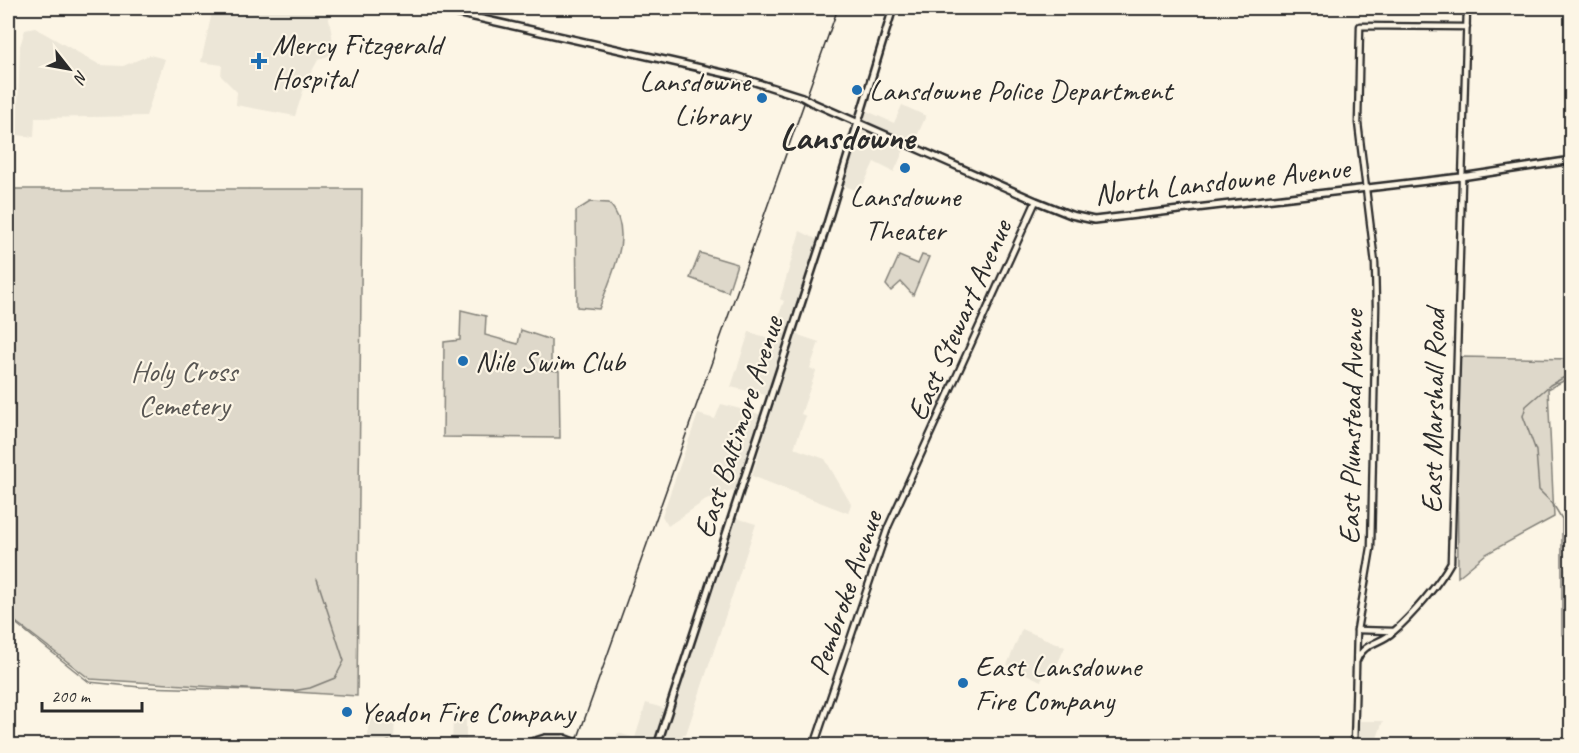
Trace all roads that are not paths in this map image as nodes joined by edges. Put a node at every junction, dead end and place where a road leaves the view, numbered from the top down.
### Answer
1 (434, 8) edge
2 (893, 8) edge
3 (1467, 8) edge
4 (1467, 27) junction
5 (860, 123) junction
6 (1572, 160) edge
7 (1461, 177) junction
8 (1365, 188) junction
9 (1036, 201) junction
10 (920, 456) joint
11 (1398, 628) junction
12 (1356, 630) junction
13 (1356, 666) junction
14 (389, 746) edge
15 (585, 746) edge
16 (657, 746) edge
17 (814, 746) edge
18 (1354, 746) edge

1 - 5 main road, North Lansdowne Avenue, bridge
2 - 5 main road, East Baltimore Avenue
3 - 4 main road, East Marshall Road
4 - 7 main road, East Marshall Road
4 - 8 main road, East Plumstead Avenue
5 - 9 main road, North Lansdowne Avenue
5 - 16 main road, East Baltimore Avenue
6 - 7 main road, North Lansdowne Avenue
7 - 8 main road, North Lansdowne Avenue
7 - 11 main road, East Marshall Road
8 - 9 main road, North Lansdowne Avenue
8 - 12 main road, East Plumstead Avenue
9 - 10 main road, East Stewart Avenue
10 - 17 main road, Pembroke Avenue
11 - 12 main road
11 - 13 main road, East Marshall Road
12 - 13 main road, East Plumstead Avenue
13 - 18 main road, East Plumstead Avenue
14 - 15 main road, bridge

